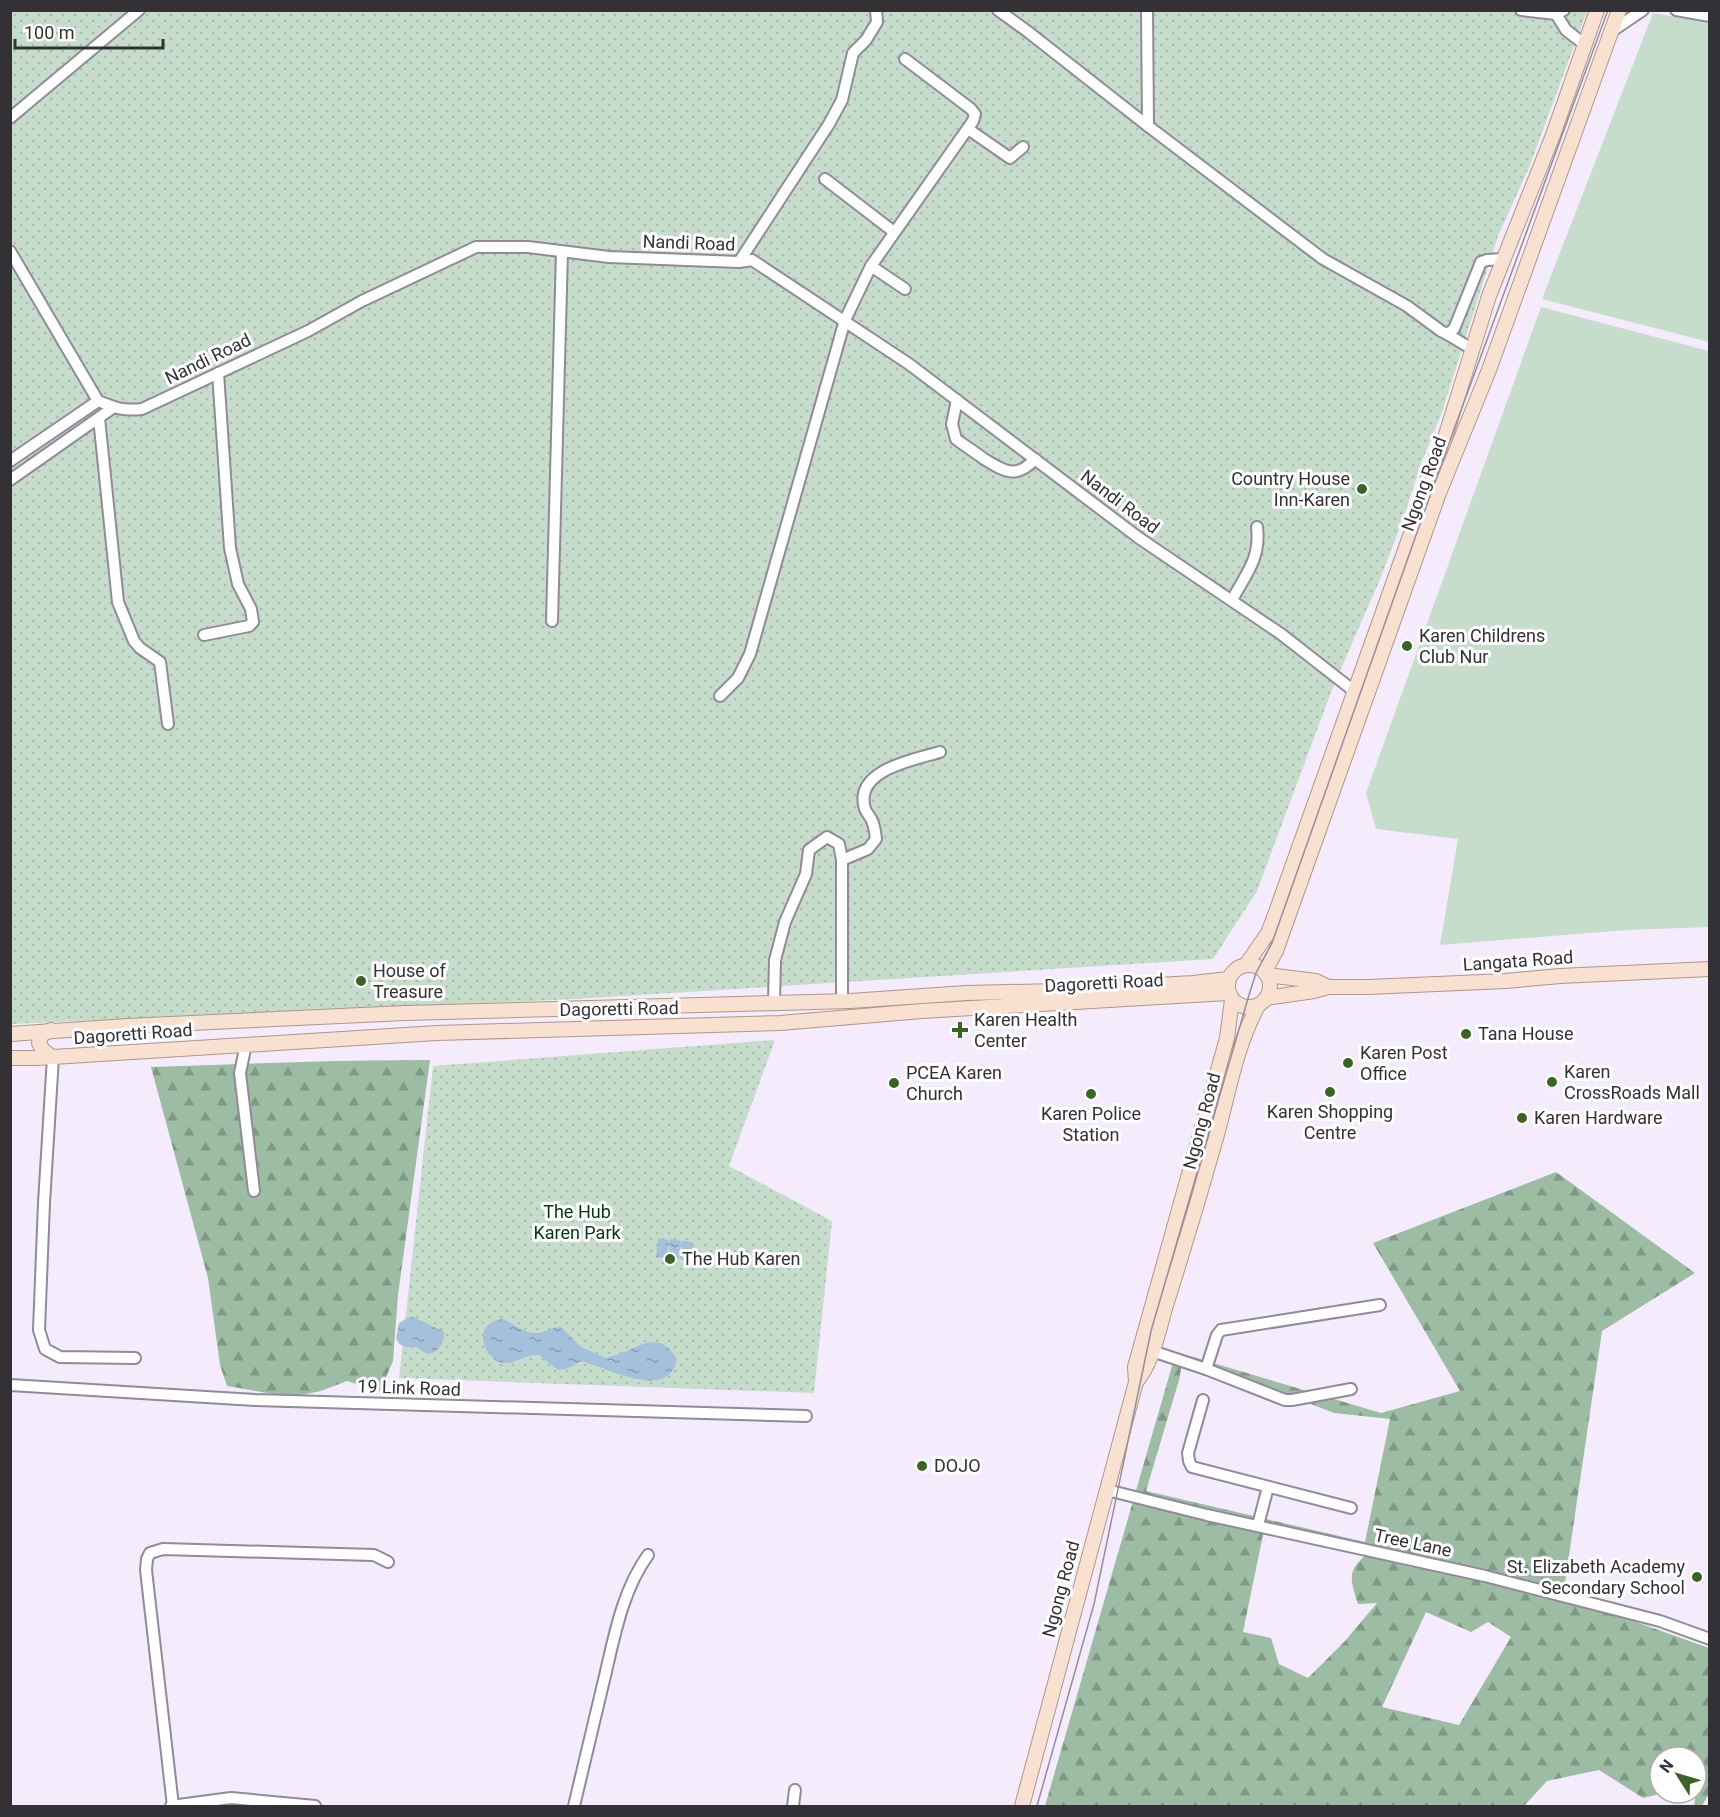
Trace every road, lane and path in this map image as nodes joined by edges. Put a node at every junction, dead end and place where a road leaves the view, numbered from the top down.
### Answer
1 (138, 10) edge
2 (876, 10) edge
3 (998, 10) edge
4 (1147, 10) edge
5 (1521, 10) edge
6 (1597, 10) edge
7 (1619, 10) edge
8 (1643, 10) edge
9 (1676, 10) edge
10 (1560, 12) edge
11 (1710, 16) edge
12 (1612, 31) junction
13 (1584, 44) junction
14 (906, 59) dead end
15 (10, 118) edge
16 (1148, 126) junction
17 (968, 129) junction
18 (1023, 147) dead end
19 (825, 179) dead end
20 (894, 232) junction
21 (10, 251) edge
22 (562, 252) junction
23 (1503, 259) junction
24 (739, 262) junction
25 (871, 266) junction
26 (905, 289) dead end
27 (845, 320) junction
28 (1447, 334) junction
29 (1472, 349) junction
30 (218, 373) junction
31 (957, 400) junction
32 (98, 401) junction
33 (114, 407) junction
34 (99, 418) junction
35 (1035, 459) junction
36 (10, 461) edge
37 (10, 480) edge
38 (1257, 527) dead end
39 (1232, 600) junction
40 (552, 621) dead end
41 (204, 635) dead end
42 (1354, 691) junction
43 (720, 696) dead end
44 (168, 724) dead end
45 (940, 752) dead end
46 (842, 860) junction
47 (1246, 965) junction
48 (1710, 969) edge
49 (1266, 973) junction
50 (1328, 987) junction
51 (1230, 991) junction
52 (842, 1001) junction
53 (774, 1002) junction
54 (1262, 1002) junction
55 (51, 1030) junction
56 (10, 1034) edge
57 (246, 1044) junction
58 (53, 1057) junction
59 (10, 1058) edge
60 (254, 1191) dead end
61 (1169, 1248) junction
62 (1183, 1252) junction
63 (1380, 1305) dead end
64 (1152, 1351) junction
65 (135, 1358) dead end
66 (1206, 1369) junction
67 (1136, 1382) junction
68 (10, 1385) edge
69 (1351, 1389) dead end
70 (1203, 1400) dead end
71 (806, 1416) dead end
72 (1268, 1487) junction
73 (1107, 1490) junction
74 (1351, 1508) dead end
75 (1258, 1525) junction
76 (648, 1555) dead end
77 (388, 1562) dead end
78 (1710, 1639) edge
79 (795, 1790) dead end
80 (172, 1806) edge
81 (315, 1806) edge
82 (574, 1806) edge
83 (793, 1806) edge
84 (1022, 1806) edge

1 - 15 street
2 - 24 street
3 - 16 street
4 - 16 street
5 - 10 street
6 - 13 main road, Ngong Road
7 - 12 main road, Ngong Road
8 - 12 street
9 - 11 street
10 - 13 street
12 - 49 main road, Ngong Road
13 - 23 main road, Ngong Road
14 - 17 street
16 - 28 street
17 - 18 street
17 - 20 street
19 - 20 street
20 - 25 street
21 - 32 street
22 - 24 street, Nandi Road
22 - 30 street, Nandi Road
22 - 40 street
23 - 28 street
23 - 29 main road, Ngong Road
24 - 27 street, Nandi Road
25 - 26 street
25 - 27 street
27 - 31 street, Nandi Road
27 - 43 street
28 - 29 street
29 - 42 main road, Ngong Road
30 - 33 street, Nandi Road
30 - 41 street
31 - 35 street, Nandi Road
31 - 35 street
32 - 33 street, Nandi Road
32 - 36 street
33 - 34 street
34 - 37 street
34 - 44 street
35 - 39 street, Nandi Road
38 - 39 street
39 - 42 street, Nandi Road
42 - 47 main road, Ngong Road
45 - 46 street
46 - 52 street
46 - 53 street
47 - 49 main road
47 - 51 main road
48 - 50 main road, Langata Road
49 - 50 main road
49 - 54 main road
50 - 54 main road
51 - 52 main road, Dagoretti Road
51 - 54 main road
51 - 57 main road, Dagoretti Road
51 - 61 main road, Ngong Road
52 - 53 main road, Dagoretti Road
53 - 55 main road, Dagoretti Road
54 - 62 main road, Ngong Road
55 - 56 main road, Dagoretti Road
55 - 58 main road
57 - 58 main road, Dagoretti Road
57 - 60 street
58 - 59 main road, Dagoretti Road
58 - 65 street
61 - 62 main road
61 - 67 main road, Ngong Road
62 - 64 main road, Ngong Road
63 - 66 street
64 - 66 street
64 - 67 main road, Ngong Road
66 - 69 street
67 - 73 main road, Ngong Road
68 - 71 street, 19 Link Road
70 - 72 street
72 - 74 street
72 - 75 street
73 - 75 street, Tree Lane
73 - 84 main road, Ngong Road
75 - 78 street, Tree Lane
76 - 82 street
77 - 80 street
79 - 83 street
80 - 81 street

